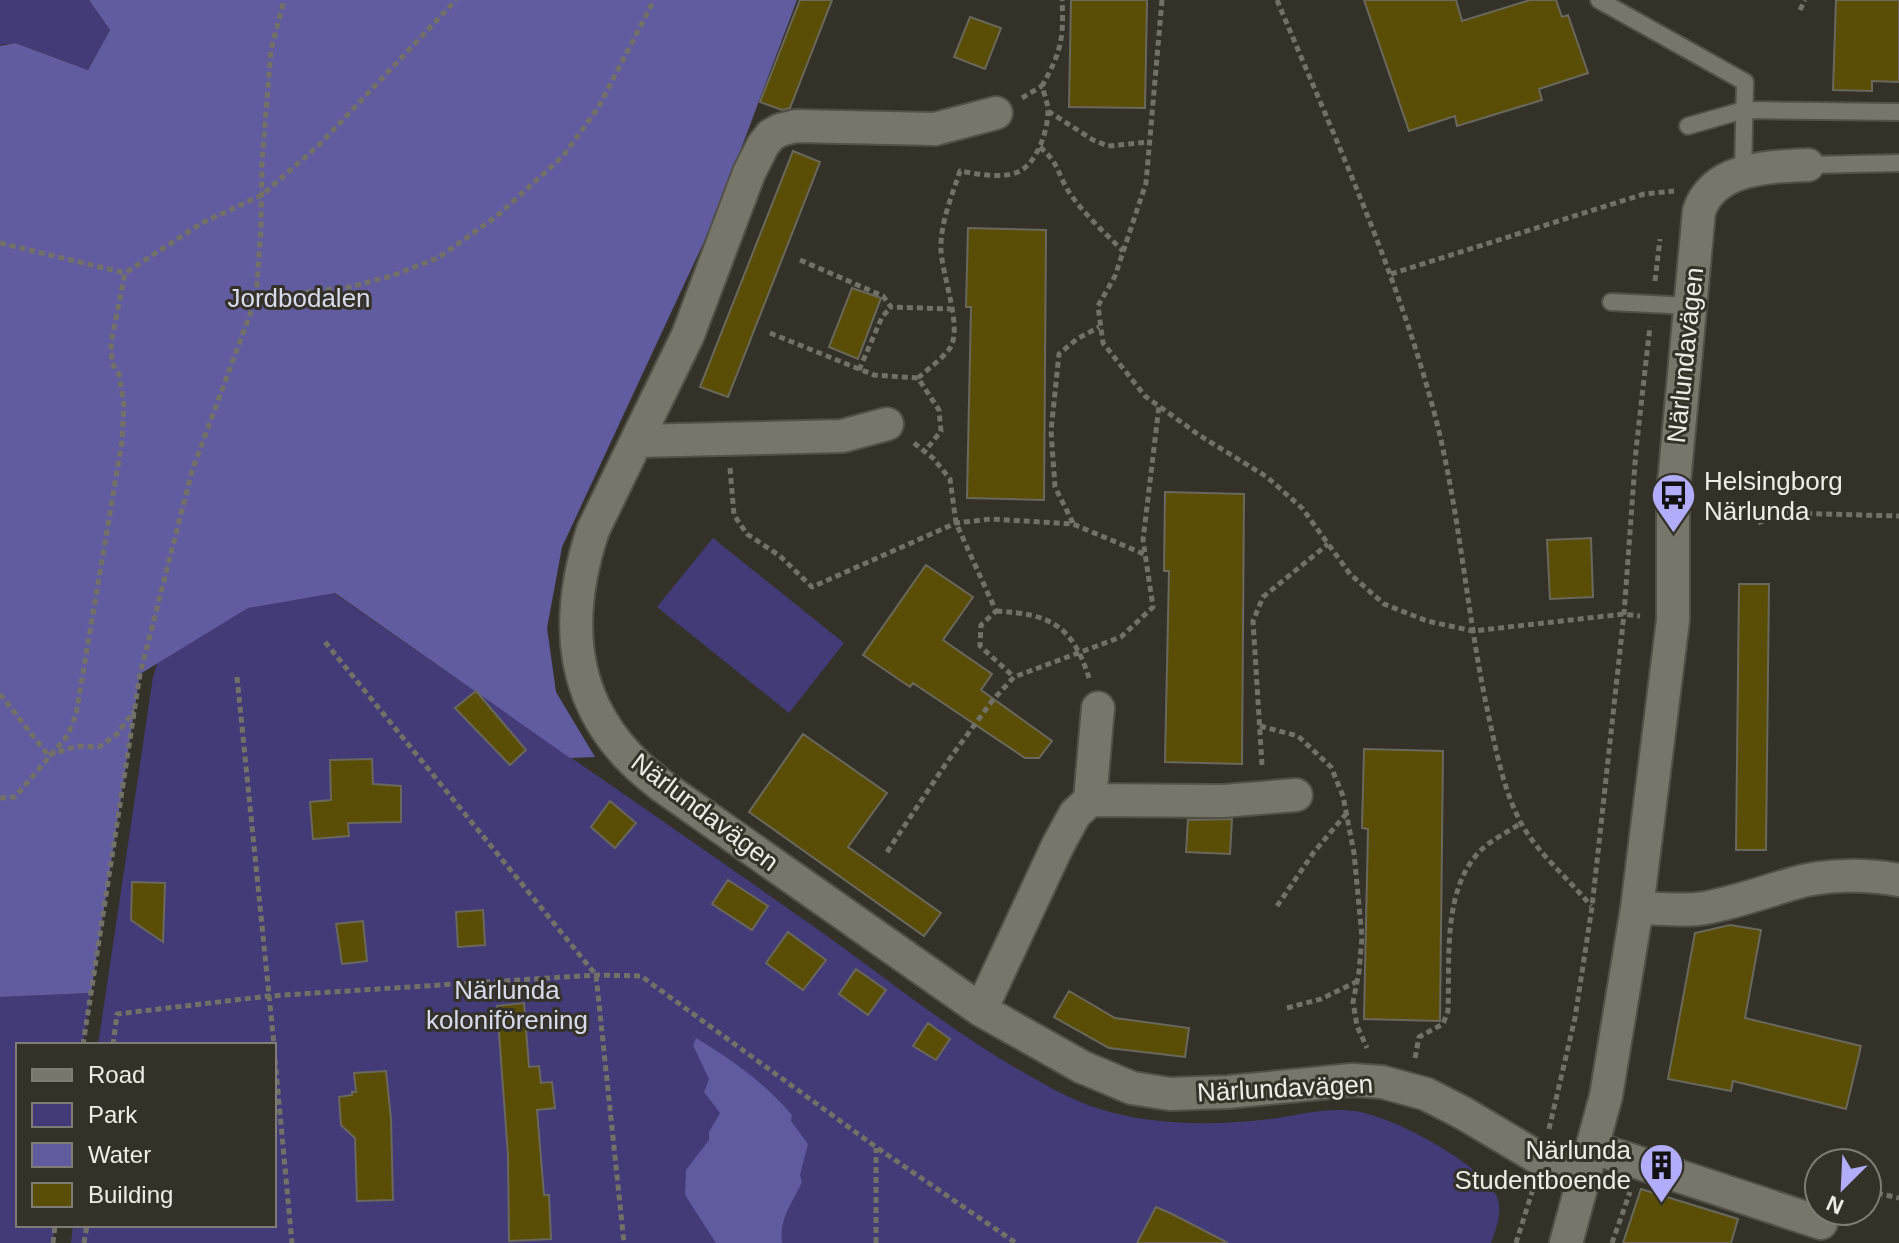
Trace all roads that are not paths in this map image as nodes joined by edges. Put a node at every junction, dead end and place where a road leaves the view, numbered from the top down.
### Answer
1 (1599, 0) edge
2 (1744, 110) junction
3 (1899, 112) edge
4 (996, 113) dead end
5 (1688, 126) dead end
6 (1899, 163) edge
7 (1808, 165) joint
8 (1743, 173) junction
9 (1611, 302) dead end
10 (1690, 306) junction
11 (887, 424) road end
12 (637, 441) junction
13 (1098, 708) road end
14 (1280, 797) road end
15 (1090, 800) junction
16 (1899, 880) edge
17 (1637, 908) junction
18 (981, 1010) junction
19 (1590, 1163) junction
20 (1803, 1217) edge
21 (1566, 1243) edge

1 - 2 lane
2 - 3 lane
2 - 5 lane
2 - 8 lane
4 - 12 street, Närlundavägen
6 - 7 lane, Närlundavägen
7 - 8 street, Närlundavägen
8 - 10 street, Närlundavägen
9 - 10 lane
10 - 17 street, Närlundavägen
11 - 12 street
12 - 18 street, Närlundavägen
13 - 15 street
14 - 15 street
15 - 18 street
16 - 17 street
17 - 19 street, Närlundavägen
18 - 19 street, Närlundavägen
19 - 20 street, Närlundavägen
19 - 21 street, Närlundavägen

